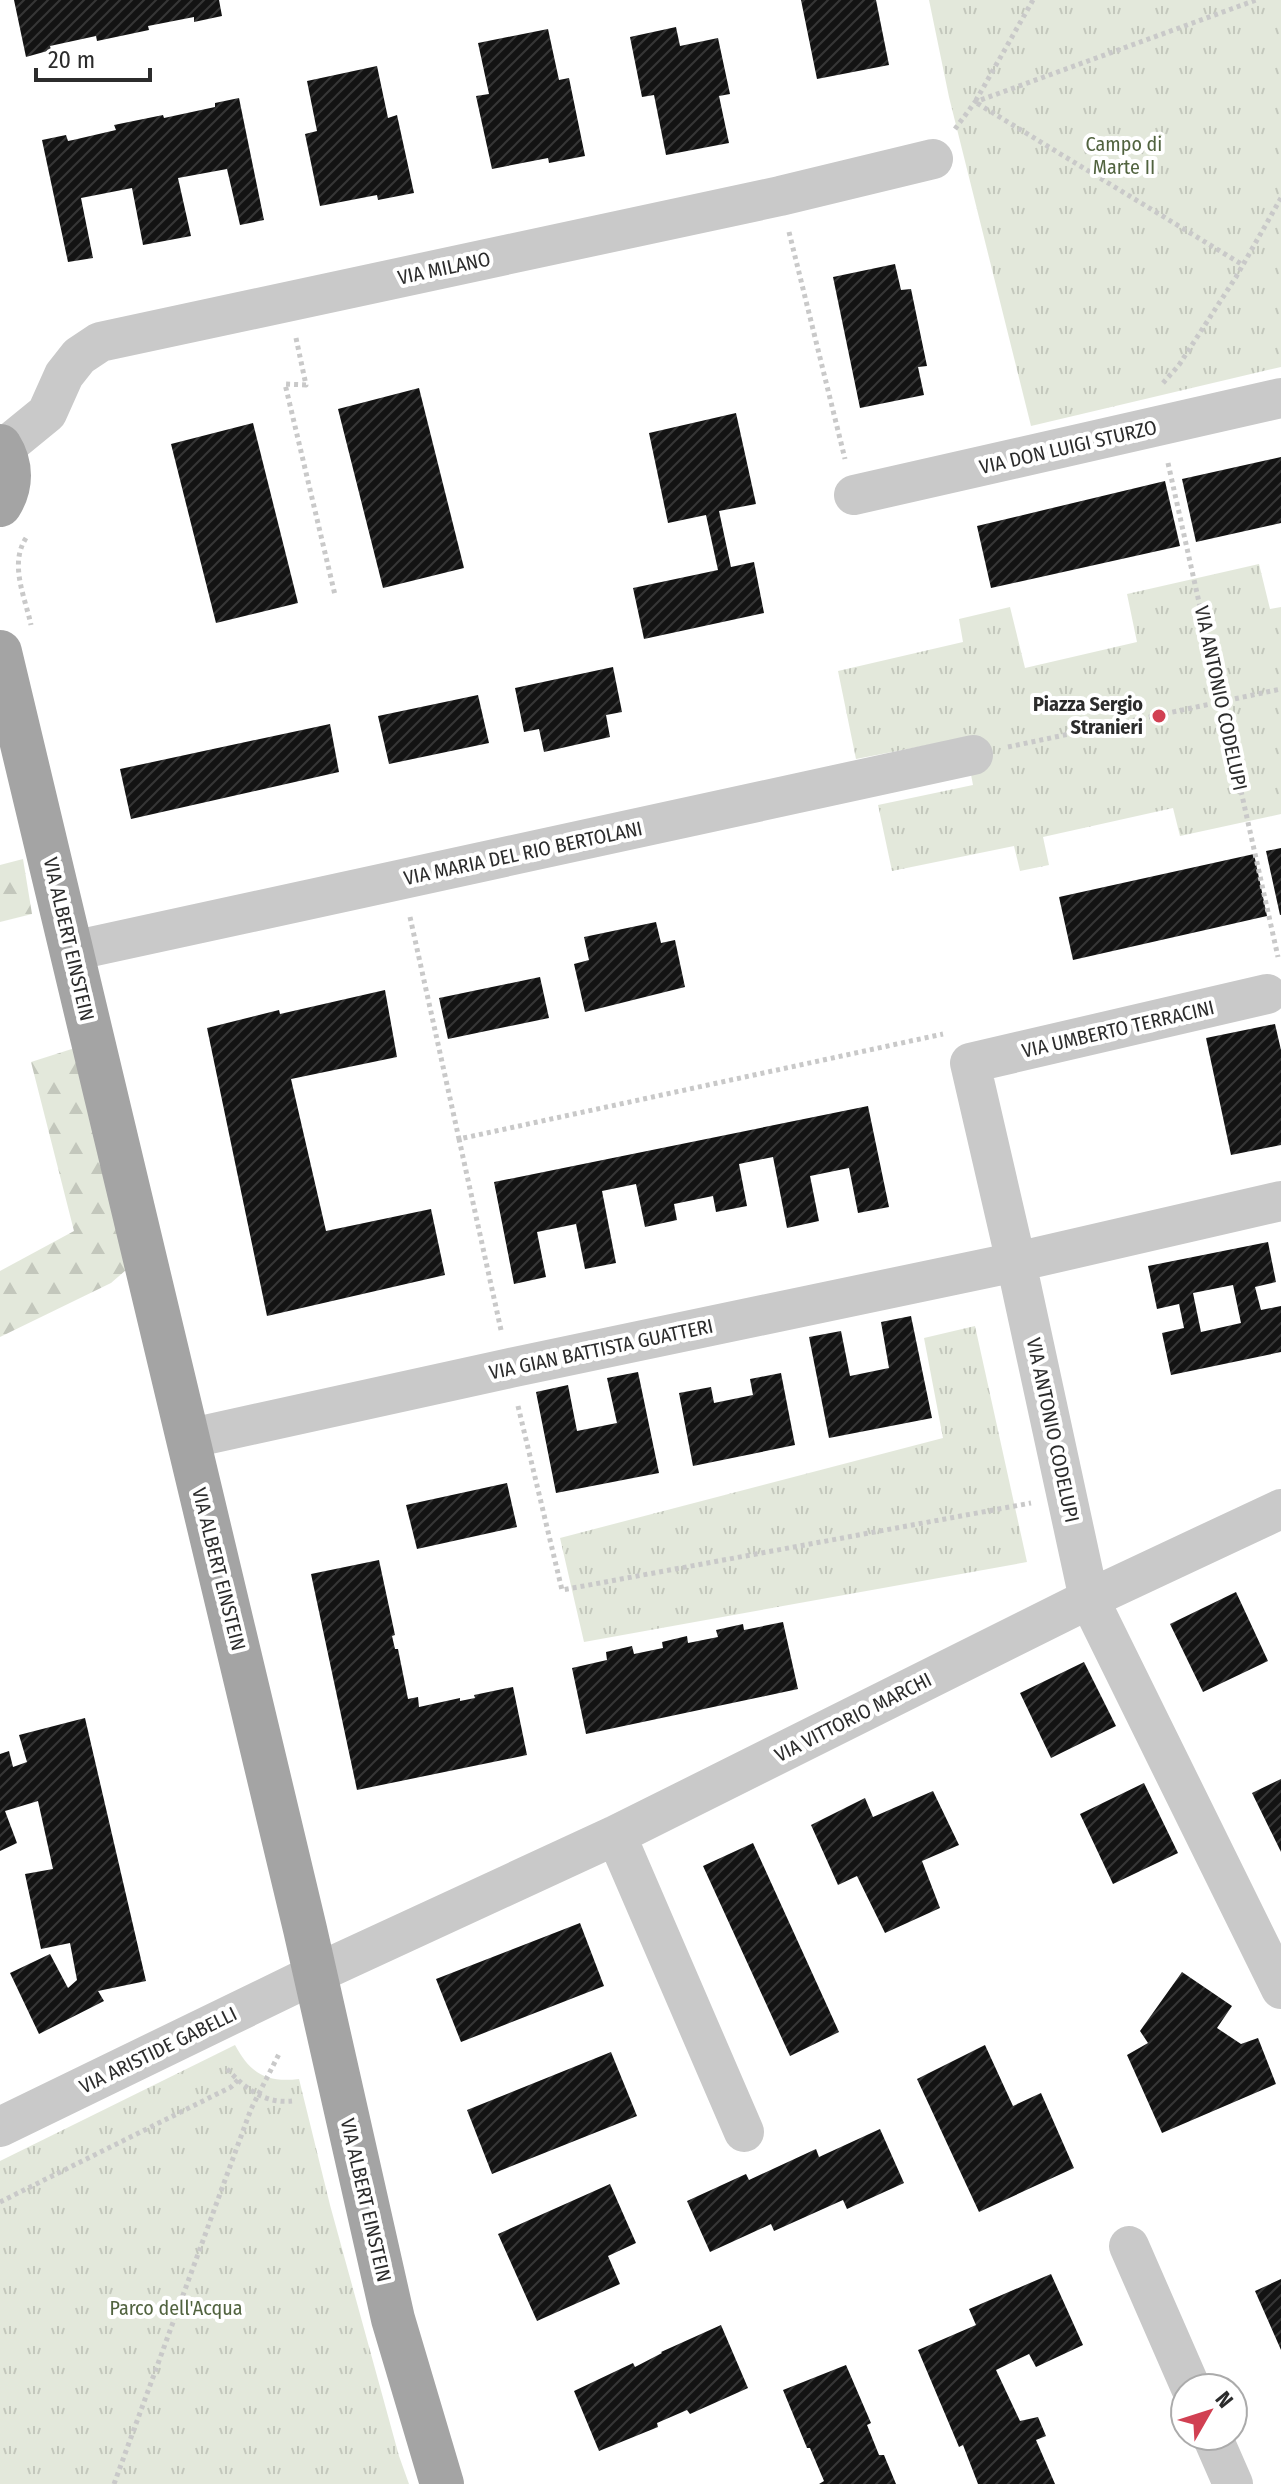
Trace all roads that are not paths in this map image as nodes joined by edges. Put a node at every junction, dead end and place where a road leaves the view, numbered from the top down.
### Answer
1 (933, 159) road end
2 (1281, 398) edge
3 (1, 447) edge
4 (854, 495) road end
5 (0, 505) edge
6 (0, 652) edge
7 (973, 755) road end
8 (72, 951) junction
9 (1274, 982) edge
10 (1281, 1201) edge
11 (1016, 1262) junction
12 (187, 1439) junction
13 (1281, 1509) edge
14 (1089, 1599) junction
15 (616, 1835) junction
16 (315, 1974) junction
17 (1281, 1989) edge
18 (0, 2127) edge
19 (744, 2132) dead end
20 (1129, 2246) dead end
21 (1184, 2372) edge
22 (1219, 2452) edge
23 (442, 2484) edge
24 (1233, 2484) edge

1 - 3 street, VIA MILANO
2 - 4 street, VIA DON LUIGI STURZO
3 - 5 main road
6 - 8 main road, VIA ALBERT EINSTEIN
7 - 8 street, VIA MARIA DEL RIO BERTOLANI
8 - 12 main road, VIA ALBERT EINSTEIN
9 - 11 street, VIA UMBERTO TERRACINI
10 - 11 street, VIA GIAN BATTISTA GUATTERI
11 - 12 street, VIA GIAN BATTISTA GUATTERI
11 - 14 street, VIA ANTONIO CODELUPI
12 - 16 main road, VIA ALBERT EINSTEIN
13 - 14 street, VIA VITTORIO MARCHI
14 - 15 street, VIA VITTORIO MARCHI
14 - 17 street
15 - 16 street, VIA VITTORIO MARCHI
15 - 19 street
16 - 18 street, VIA ARISTIDE GABELLI
16 - 23 main road, VIA ALBERT EINSTEIN
20 - 21 street
22 - 24 street

